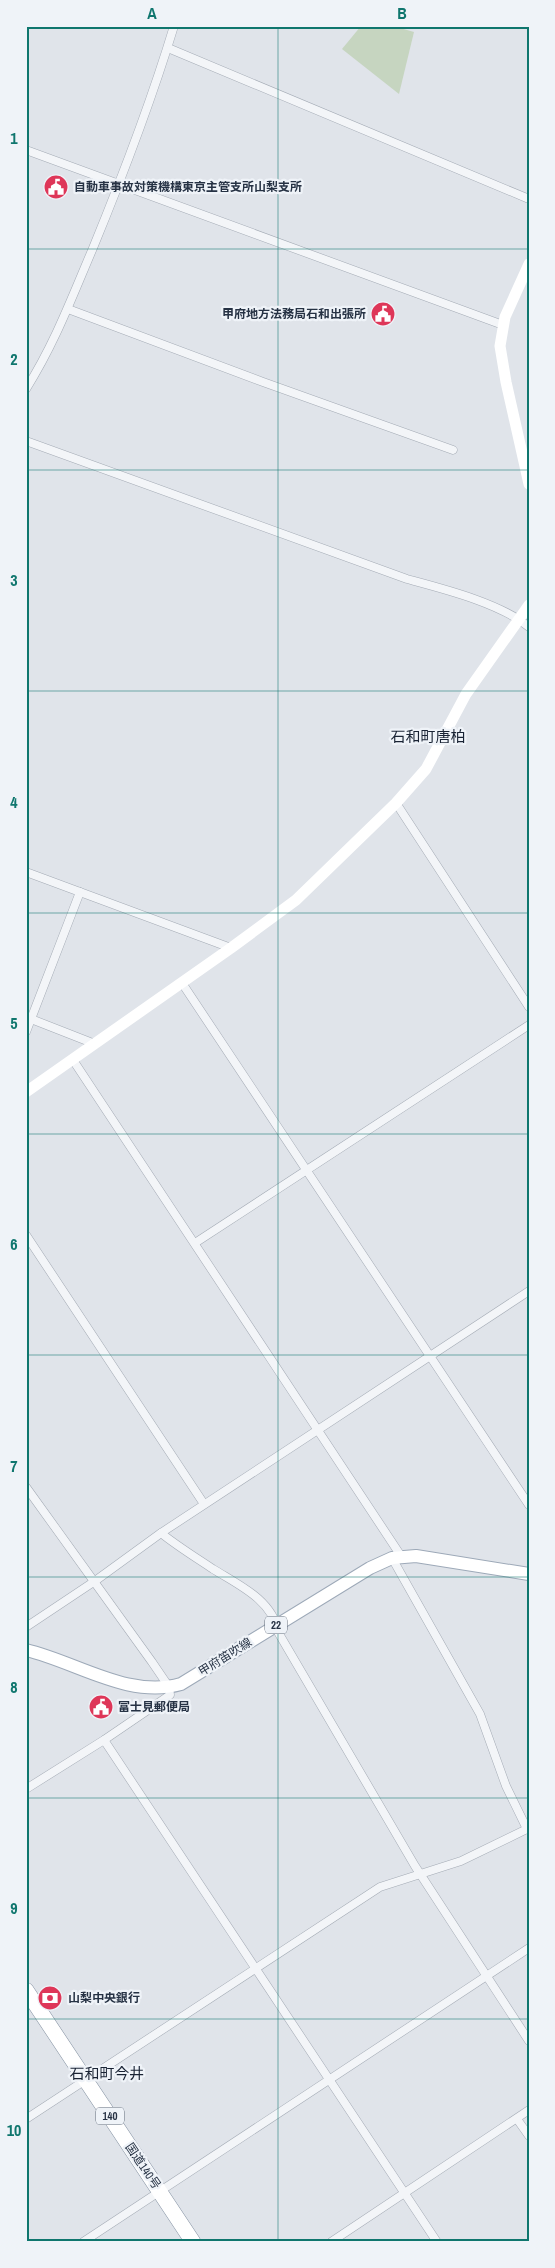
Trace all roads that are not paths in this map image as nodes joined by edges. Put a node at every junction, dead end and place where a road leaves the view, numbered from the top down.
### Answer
1 (174, 26) edge
2 (168, 48) junction
3 (26, 150) edge
4 (119, 184) junction
5 (529, 199) edge
6 (529, 264) edge
7 (68, 309) junction
8 (503, 325) junction
9 (26, 389) edge
10 (26, 441) edge
11 (453, 450) dead end
12 (526, 457) edge
13 (529, 484) edge
14 (529, 604) edge
15 (518, 618) junction
16 (529, 627) edge
17 (396, 803) junction
18 (26, 872) edge
19 (80, 892) junction
20 (231, 948) junction
21 (182, 982) junction
22 (529, 1007) edge
23 (29, 1018) edge
24 (529, 1025) edge
25 (26, 1032) edge
26 (95, 1044) junction
27 (73, 1060) junction
28 (28, 1088) edge
29 (308, 1170) junction
30 (26, 1235) edge
31 (195, 1243) junction
32 (529, 1291) edge
33 (429, 1356) junction
34 (319, 1431) junction
35 (26, 1487) edge
36 (204, 1504) junction
37 (529, 1505) edge
38 (161, 1533) junction
39 (397, 1557) junction
40 (529, 1574) edge
41 (95, 1581) junction
42 (277, 1624) junction
43 (26, 1627) edge
44 (26, 1650) edge
45 (169, 1687) junction
46 (104, 1740) junction
47 (26, 1789) edge
48 (528, 1829) edge
49 (421, 1874) junction
50 (529, 1948) edge
51 (255, 1968) junction
52 (487, 1975) junction
53 (26, 1990) edge
54 (529, 2041) edge
55 (86, 2079) junction
56 (329, 2079) junction
57 (529, 2110) edge
58 (26, 2119) edge
59 (517, 2119) junction
60 (529, 2136) edge
61 (160, 2191) junction
62 (405, 2194) junction
63 (83, 2242) edge
64 (193, 2242) edge
65 (331, 2242) edge
66 (437, 2242) edge

1 - 2 street
2 - 4 street
2 - 5 street
3 - 4 street
4 - 7 street
4 - 8 street
6 - 8 street
7 - 9 street
7 - 11 street
8 - 12 street
10 - 15 street
12 - 13 street
14 - 15 street
15 - 16 street
15 - 17 street
17 - 20 street
17 - 22 street
18 - 19 street
19 - 20 street
19 - 23 street
20 - 21 street
21 - 26 street
21 - 29 street
23 - 25 street
23 - 26 street
24 - 29 street
26 - 27 street
27 - 28 street
27 - 31 street
29 - 31 street
29 - 33 street
30 - 36 street
31 - 34 street
32 - 33 street
33 - 34 street
33 - 37 street
34 - 36 street
34 - 39 street
35 - 41 street
36 - 38 street
38 - 41 street
38 - 42 street
39 - 40 main road, 甲府笛吹線 / 22
39 - 42 main road, 甲府笛吹線 / 22
39 - 48 street
41 - 43 street
41 - 45 street
42 - 45 main road, 甲府笛吹線 / 22
42 - 49 street
44 - 45 main road, 甲府笛吹線 / 22
45 - 46 street
46 - 47 street
46 - 51 street
48 - 49 street
49 - 51 street
49 - 52 street
50 - 52 street
51 - 55 street
51 - 56 street
52 - 54 street
52 - 56 street
53 - 55 highway, 国道140号 / 140
55 - 58 street
55 - 61 highway, 国道140号 / 140
56 - 61 street
56 - 62 street
57 - 59 street
59 - 60 street
59 - 62 street
61 - 63 street
61 - 64 highway, 国道140号 / 140
62 - 65 street
62 - 66 street

